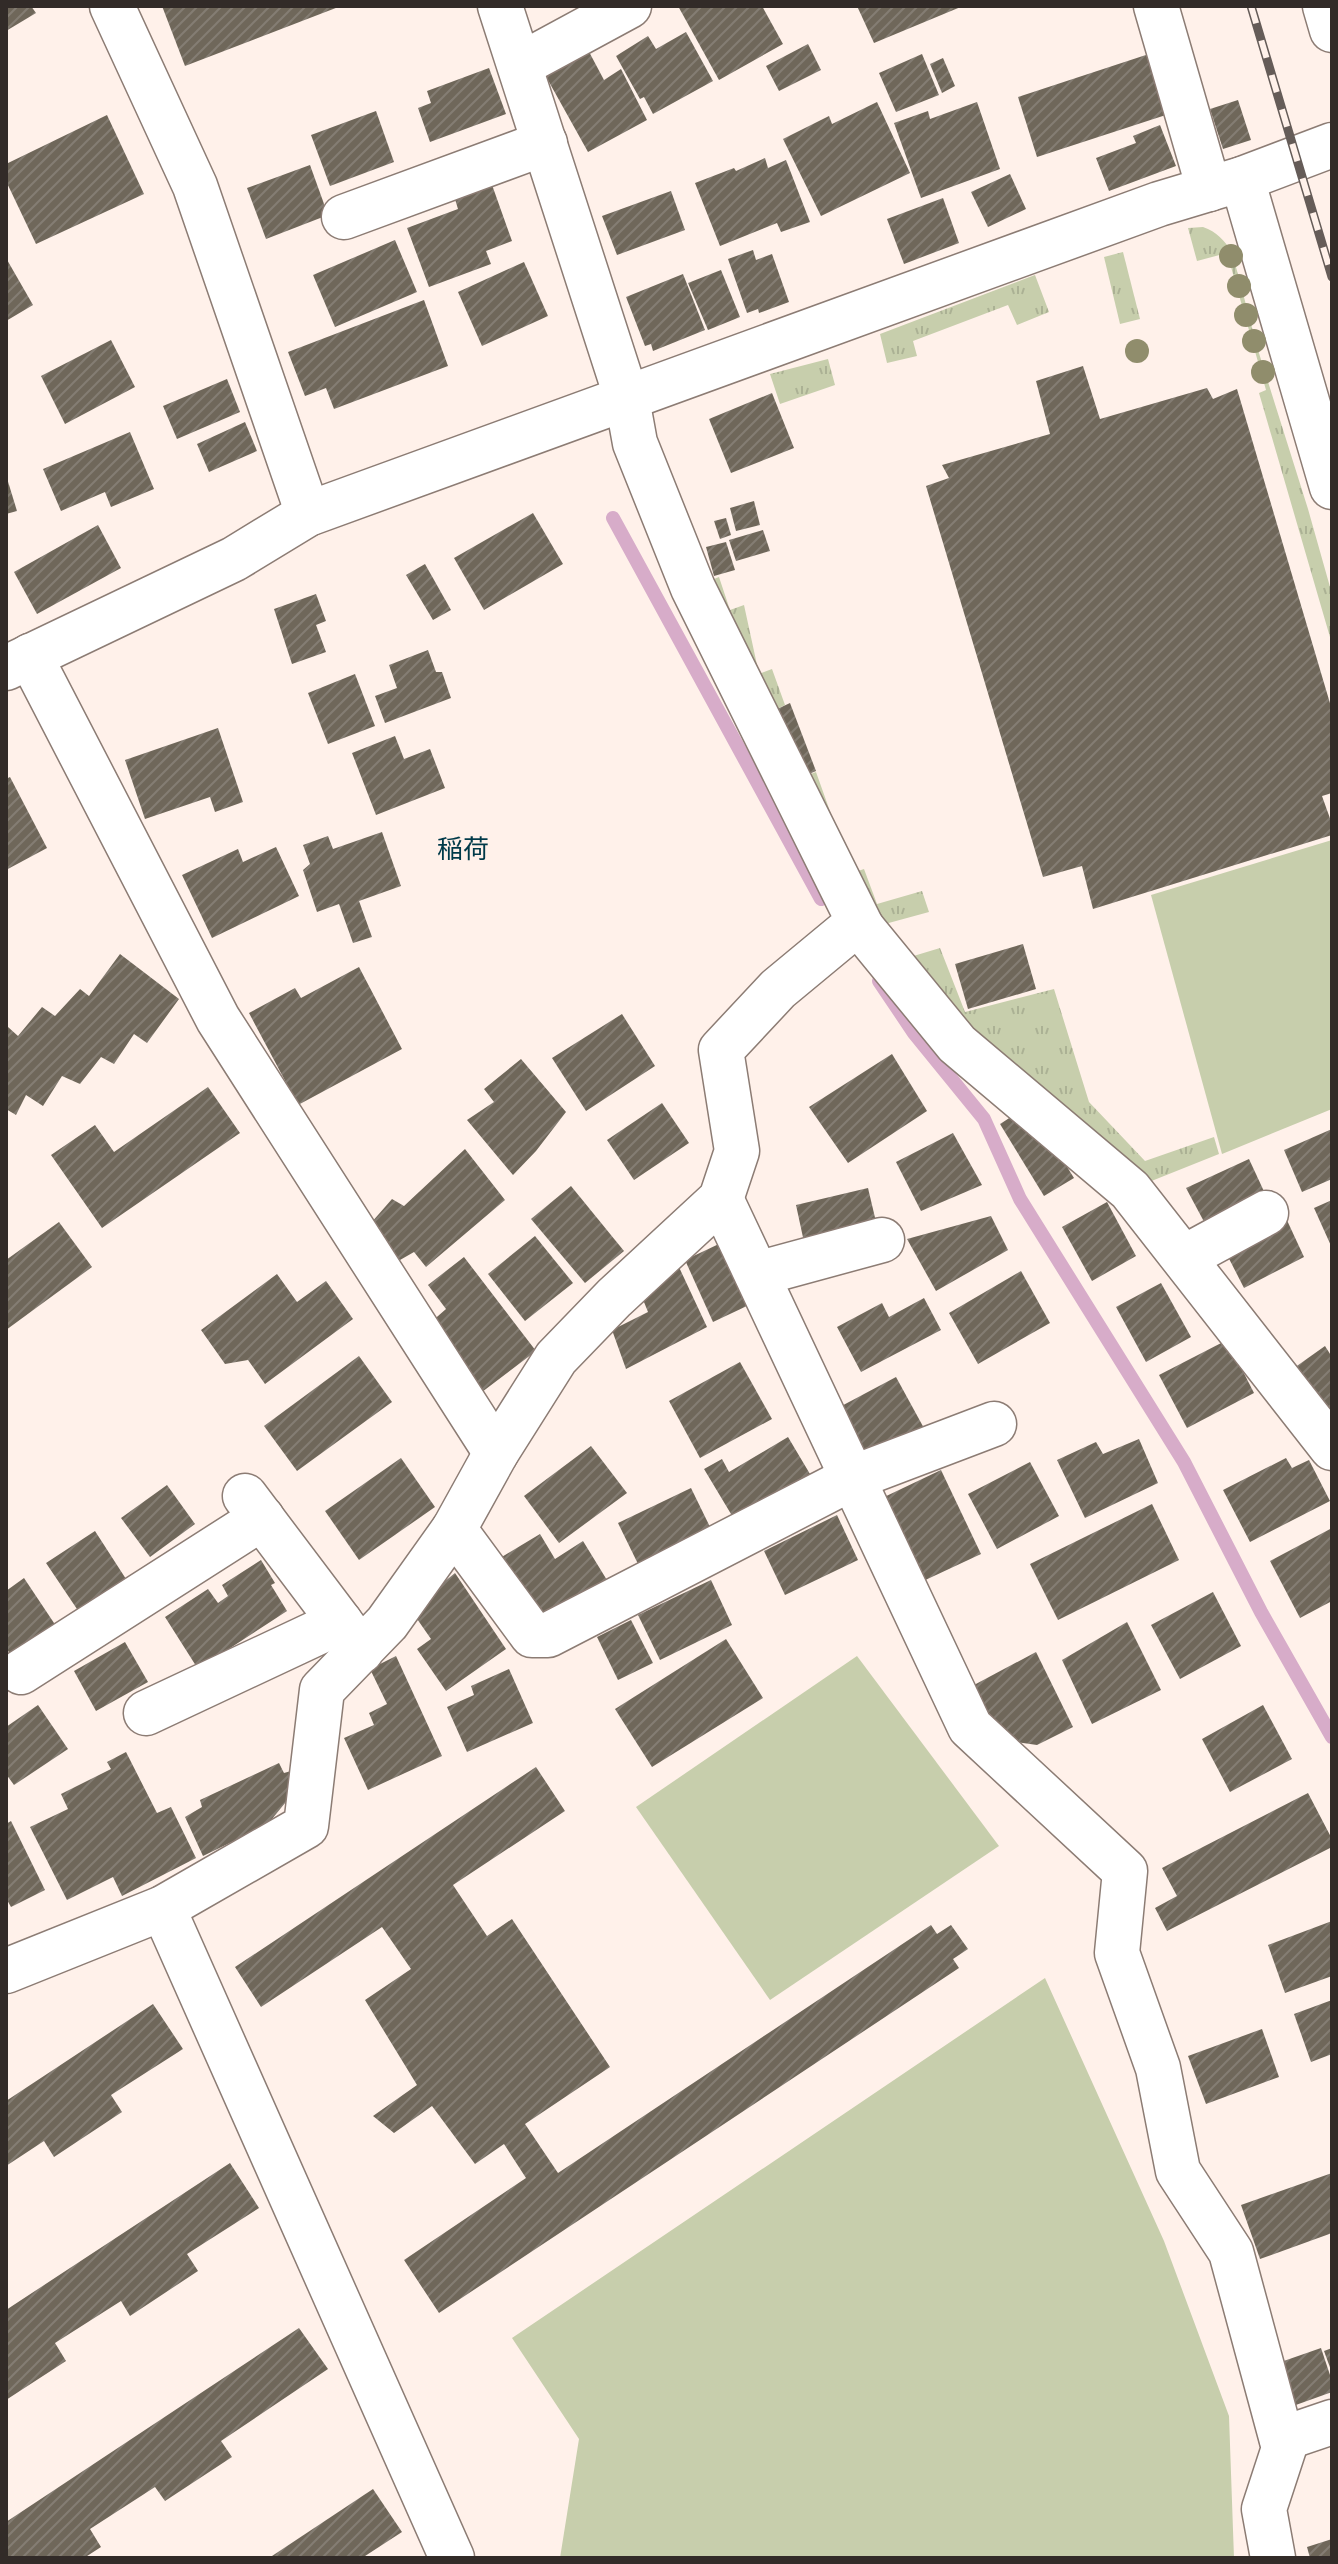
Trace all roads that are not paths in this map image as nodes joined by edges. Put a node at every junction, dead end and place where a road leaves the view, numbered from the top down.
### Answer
1 (112, 6) edge
2 (500, 6) edge
3 (629, 6) edge
4 (1156, 6) edge
5 (1325, 6) edge
6 (1332, 30) edge
7 (520, 65) junction
8 (545, 143) junction
9 (1332, 145) edge
10 (1226, 184) junction
11 (344, 217) dead end
12 (627, 399) junction
13 (1332, 487) edge
14 (308, 514) junction
15 (18, 662) edge
16 (862, 928) junction
17 (721, 1199) junction
18 (1266, 1213) dead end
19 (882, 1240) dead end
20 (1185, 1257) junction
21 (757, 1274) junction
22 (994, 1424) dead end
23 (1332, 1448) edge
24 (496, 1453) junction
25 (852, 1478) junction
26 (454, 1529) junction
27 (350, 1636) junction
28 (21, 1672) dead end
29 (146, 1713) dead end
30 (163, 1908) junction
31 (6, 1971) edge
32 (1332, 2422) edge
33 (1282, 2439) junction
34 (452, 2558) edge
35 (1273, 2558) edge

1 - 14 street
2 - 7 street
3 - 7 street
4 - 10 street
5 - 6 street
7 - 8 street
8 - 11 street
8 - 12 street
9 - 10 street
10 - 12 street
10 - 13 street
12 - 14 street
12 - 16 street
14 - 15 street
15 - 24 street
16 - 17 street
16 - 20 street
17 - 21 street
17 - 24 street
18 - 20 street
19 - 21 street
20 - 23 street
21 - 25 street
22 - 25 street
24 - 26 street
25 - 26 street
25 - 33 street
26 - 27 street
27 - 28 street
27 - 29 street
27 - 30 street
30 - 31 street
30 - 34 street
32 - 33 street
33 - 35 street

